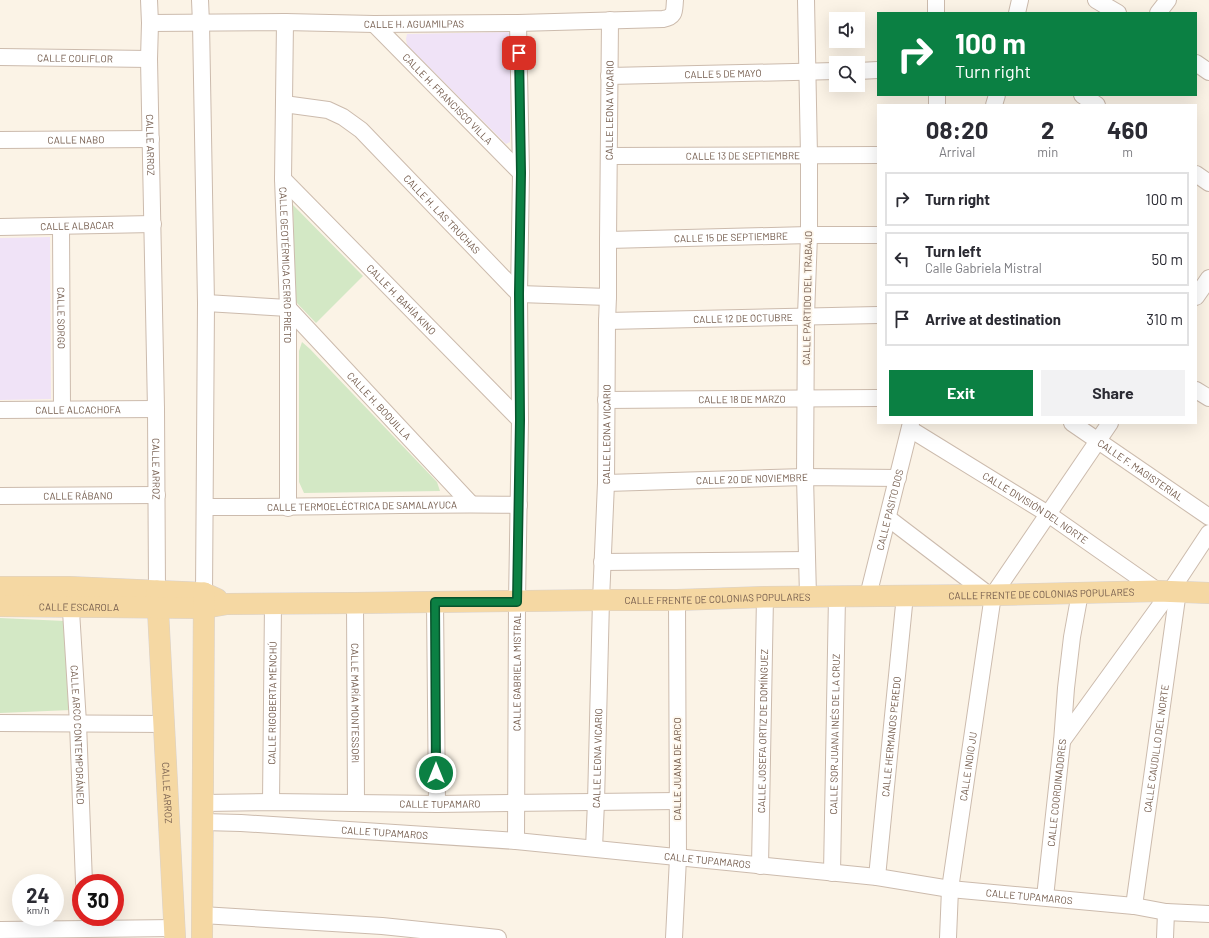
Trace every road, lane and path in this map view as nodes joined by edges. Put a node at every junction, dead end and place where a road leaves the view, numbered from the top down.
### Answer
1 (149, 0) edge
2 (200, 0) edge
3 (806, 0) edge
4 (936, 0) edge
5 (1020, 0) edge
6 (1096, 0) edge
7 (1168, 0) edge
8 (674, 5) edge
9 (936, 12) edge
10 (1017, 12) edge
11 (1116, 12) edge
12 (1159, 12) edge
13 (610, 20) junction
14 (285, 22) junction
15 (518, 22) junction
16 (150, 23) junction
17 (202, 23) junction
18 (374, 24) junction
19 (0, 58) edge
20 (149, 59) junction
21 (1197, 64) edge
22 (877, 70) edge
23 (829, 71) edge
24 (865, 71) edge
25 (807, 72) junction
26 (1209, 72) edge
27 (609, 76) junction
28 (284, 104) junction
29 (151, 139) junction
30 (0, 140) edge
31 (877, 155) edge
32 (608, 156) junction
33 (809, 156) junction
34 (521, 173) junction
35 (1197, 175) edge
36 (283, 179) junction
37 (1209, 183) edge
38 (153, 224) junction
39 (61, 226) junction
40 (0, 227) edge
41 (809, 235) junction
42 (877, 235) edge
43 (608, 240) junction
44 (519, 294) junction
45 (608, 297) junction
46 (206, 303) junction
47 (288, 308) junction
48 (877, 315) edge
49 (806, 316) junction
50 (607, 321) junction
51 (1197, 391) edge
52 (806, 398) junction
53 (877, 398) edge
54 (1209, 398) edge
55 (606, 400) junction
56 (62, 409) junction
57 (156, 409) junction
58 (0, 410) edge
59 (520, 420) junction
60 (1074, 424) edge
61 (1109, 424) edge
62 (911, 426) edge
63 (1098, 440) junction
64 (805, 477) junction
65 (898, 478) junction
66 (606, 483) junction
67 (157, 495) junction
68 (0, 496) edge
69 (471, 504) junction
70 (519, 505) junction
71 (205, 507) junction
72 (288, 508) junction
73 (1048, 514) junction
74 (1209, 517) edge
75 (888, 518) junction
76 (1209, 533) edge
77 (807, 560) junction
78 (602, 562) junction
79 (0, 587) edge
80 (1168, 591) junction
81 (1080, 593) junction
82 (1209, 593) edge
83 (904, 595) junction
84 (991, 595) junction
85 (808, 596) junction
86 (837, 596) junction
87 (868, 596) junction
88 (70, 597) junction
89 (765, 597) junction
90 (158, 599) junction
91 (601, 600) junction
92 (677, 600) junction
93 (204, 601) junction
94 (435, 602) junction
95 (517, 602) junction
96 (273, 603) junction
97 (355, 604) junction
98 (0, 606) edge
99 (0, 723) edge
100 (78, 723) junction
101 (165, 724) junction
102 (1062, 742) junction
103 (677, 801) junction
104 (271, 802) junction
105 (596, 802) junction
106 (356, 803) junction
107 (517, 803) junction
108 (437, 804) junction
109 (203, 812) junction
110 (516, 841) junction
111 (594, 848) junction
112 (678, 858) junction
113 (760, 866) junction
114 (832, 873) junction
115 (84, 874) edge
116 (877, 878) junction
117 (950, 889) junction
118 (1045, 897) junction
119 (1134, 906) junction
120 (1166, 912) junction
121 (1209, 914) edge
122 (202, 915) junction
123 (72, 924) edge
124 (0, 925) edge
125 (112, 926) edge
126 (0, 930) edge
127 (175, 933) edge
128 (202, 938) edge
129 (498, 938) edge
130 (674, 938) edge
131 (948, 938) edge
132 (1165, 938) edge

1 - 16 street, CALLE ARROZ
2 - 17 street
3 - 25 street, CALLE PARTIDO DEL TRABAJO
4 - 9 street
5 - 10 street
6 - 11 street
7 - 12 street
8 - 13 street, CALLE H. AGUAMILPAS
13 - 15 street, CALLE H. AGUAMILPAS
13 - 27 street, CALLE LEONA VICARIO
14 - 17 street, CALLE H. AGUAMILPAS
14 - 18 street, CALLE H. AGUAMILPAS
14 - 28 street, CALLE GEOTÉRMICA CERRO PRIETO
15 - 18 street, CALLE H. AGUAMILPAS
15 - 34 street, CALLE GABRIELA MISTRAL
16 - 17 street, CALLE H. AGUAMILPAS
16 - 20 street, CALLE ARROZ
17 - 46 street
18 - 34 street, CALLE H. FRANCISCO VILLA
19 - 20 street, CALLE COLIFLOR
20 - 29 street, CALLE ARROZ
21 - 26 street
22 - 24 street
23 - 25 street, CALLE 5 DE MAYO
25 - 27 street, CALLE 5 DE MAYO
25 - 33 street, CALLE PARTIDO DEL TRABAJO
27 - 32 street, CALLE LEONA VICARIO
28 - 36 street, CALLE GEOTÉRMICA CERRO PRIETO
28 - 44 street, CALLE H. LAS TRUCHAS
29 - 30 street, CALLE NABO
29 - 38 street, CALLE ARROZ
31 - 33 street, CALLE 13 DE SEPTIEMBRE
32 - 33 street, CALLE 13 DE SEPTIEMBRE
32 - 43 street, CALLE LEONA VICARIO
33 - 41 street, CALLE PARTIDO DEL TRABAJO
34 - 44 street, CALLE GABRIELA MISTRAL
35 - 37 street
36 - 47 street, CALLE GEOTÉRMICA CERRO PRIETO
36 - 59 street, CALLE H. BAHÍA KINO
38 - 39 street, CALLE ALBACAR
38 - 57 street, CALLE ARROZ
39 - 40 street, CALLE ALBACAR
39 - 56 street, CALLE SORGO
41 - 42 street, CALLE 15 DE SEPTIEMBRE
41 - 43 street, CALLE 15 DE SEPTIEMBRE
41 - 49 street, CALLE PARTIDO DEL TRABAJO
43 - 45 street, CALLE LEONA VICARIO
44 - 45 street
44 - 59 street, CALLE GABRIELA MISTRAL
45 - 50 street, CALLE LEONA VICARIO
46 - 47 street
46 - 71 street
47 - 69 street, CALLE H. BOQUILLA
47 - 72 street, CALLE GEOTÉRMICA CERRO PRIETO
48 - 49 street, CALLE 12 DE OCTUBRE
49 - 50 street, CALLE 12 DE OCTUBRE
49 - 52 street, CALLE PARTIDO DEL TRABAJO
50 - 55 street, CALLE LEONA VICARIO
51 - 54 street
52 - 53 street, CALLE 18 DE MARZO
52 - 55 street, CALLE 18 DE MARZO
52 - 64 street, CALLE PARTIDO DEL TRABAJO
55 - 66 street, CALLE LEONA VICARIO
56 - 57 street, CALLE ALCACHOFA
56 - 58 street, CALLE ALCACHOFA
57 - 67 street, CALLE ARROZ
59 - 70 street, CALLE GABRIELA MISTRAL
60 - 63 street, CALLE F. MAGISTERIAL
61 - 63 street
62 - 65 street, CALLE PASITO DOS
62 - 73 street, CALLE DIVISIÓN DEL NORTE
63 - 73 street
63 - 74 street, CALLE F. MAGISTERIAL
64 - 65 street, CALLE 20 DE NOVIEMBRE
64 - 66 street, CALLE 20 DE NOVIEMBRE
64 - 77 street, CALLE PARTIDO DEL TRABAJO
65 - 75 street, CALLE PASITO DOS
66 - 78 street, CALLE LEONA VICARIO
67 - 68 street, CALLE RÁBANO
67 - 90 street, CALLE ARROZ
69 - 70 street, CALLE TERMOELÉCTRICA DE SAMALAYUCA
69 - 72 street, CALLE TERMOELÉCTRICA DE SAMALAYUCA
70 - 95 street, CALLE GABRIELA MISTRAL
71 - 72 street, CALLE TERMOELÉCTRICA DE SAMALAYUCA
71 - 93 street
73 - 80 street, CALLE DIVISIÓN DEL NORTE
73 - 84 street
75 - 84 street
75 - 87 street, CALLE PASITO DOS
76 - 80 street
77 - 78 street
77 - 85 street, CALLE PARTIDO DEL TRABAJO
78 - 91 street, CALLE LEONA VICARIO
79 - 88 main road, CALLE ESCAROLA
80 - 81 main road, CALLE FRENTE DE COLONIAS POPULARES
80 - 82 main road, CALLE FRENTE DE COLONIAS POPULARES
80 - 102 street
80 - 119 street, CALLE CAUDILLO DEL NORTE
81 - 84 main road, CALLE FRENTE DE COLONIAS POPULARES
81 - 102 street, CALLE COORDINADORES
83 - 84 main road, CALLE FRENTE DE COLONIAS POPULARES
83 - 87 main road, CALLE FRENTE DE COLONIAS POPULARES
83 - 116 street, CALLE HERMANOS PEREDO
84 - 117 street, CALLE INDIO JU
85 - 86 main road, CALLE FRENTE DE COLONIAS POPULARES
85 - 89 main road, CALLE FRENTE DE COLONIAS POPULARES
86 - 87 main road, CALLE FRENTE DE COLONIAS POPULARES
86 - 114 street, CALLE SOR JUANA INÉS DE LA CRUZ
88 - 90 main road, CALLE ESCAROLA
88 - 98 main road, CALLE ESCAROLA
88 - 100 street, CALLE ARCO CONTEMPORÁNEO
89 - 92 main road, CALLE FRENTE DE COLONIAS POPULARES
89 - 113 street, CALLE JOSEFA ORTIZ DE DOMÍNGUEZ
90 - 93 main road, CALLE FRENTE DE COLONIAS POPULARES
90 - 101 main road, CALLE ARROZ
91 - 92 main road, CALLE FRENTE DE COLONIAS POPULARES
91 - 95 main road, CALLE FRENTE DE COLONIAS POPULARES
91 - 105 street, CALLE LEONA VICARIO
92 - 103 street, CALLE JUANA DE ARCO
93 - 96 main road, CALLE FRENTE DE COLONIAS POPULARES
93 - 109 main road
94 - 95 main road, CALLE FRENTE DE COLONIAS POPULARES
94 - 97 main road, CALLE FRENTE DE COLONIAS POPULARES
94 - 108 street
95 - 107 street, CALLE GABRIELA MISTRAL
96 - 97 main road, CALLE FRENTE DE COLONIAS POPULARES
96 - 104 street, CALLE RIGOBERTA MENCHÚ
97 - 106 street, CALLE MARÍA MONTESSORI
99 - 100 street
100 - 101 street
100 - 115 street, CALLE ARCO CONTEMPORÁNEO
101 - 127 main road, CALLE ARROZ
102 - 118 street, CALLE COORDINADORES
103 - 105 street, CALLE TUPAMARO
103 - 112 street, CALLE JUANA DE ARCO
104 - 106 street, CALLE TUPAMARO
104 - 109 street, CALLE TUPAMARO
105 - 107 street, CALLE TUPAMARO
105 - 111 street, CALLE LEONA VICARIO
106 - 108 street, CALLE TUPAMARO
107 - 108 street, CALLE TUPAMARO
107 - 110 street, CALLE GABRIELA MISTRAL
109 - 110 street, CALLE TUPAMAROS
109 - 122 main road
110 - 111 street, CALLE TUPAMAROS
111 - 112 street, CALLE TUPAMAROS
112 - 113 street, CALLE TUPAMAROS
112 - 130 street, CALLE JUANA DE ARCO
113 - 114 street, CALLE TUPAMAROS
114 - 116 street, CALLE TUPAMAROS
116 - 117 street, CALLE TUPAMAROS
117 - 118 street, CALLE TUPAMAROS
117 - 131 street, CALLE INDIO JU
118 - 119 street, CALLE TUPAMAROS
119 - 120 street, CALLE TUPAMAROS
120 - 121 street, CALLE TUPAMAROS
120 - 132 street
122 - 128 main road
122 - 129 street
123 - 126 street
124 - 126 street
125 - 127 street

